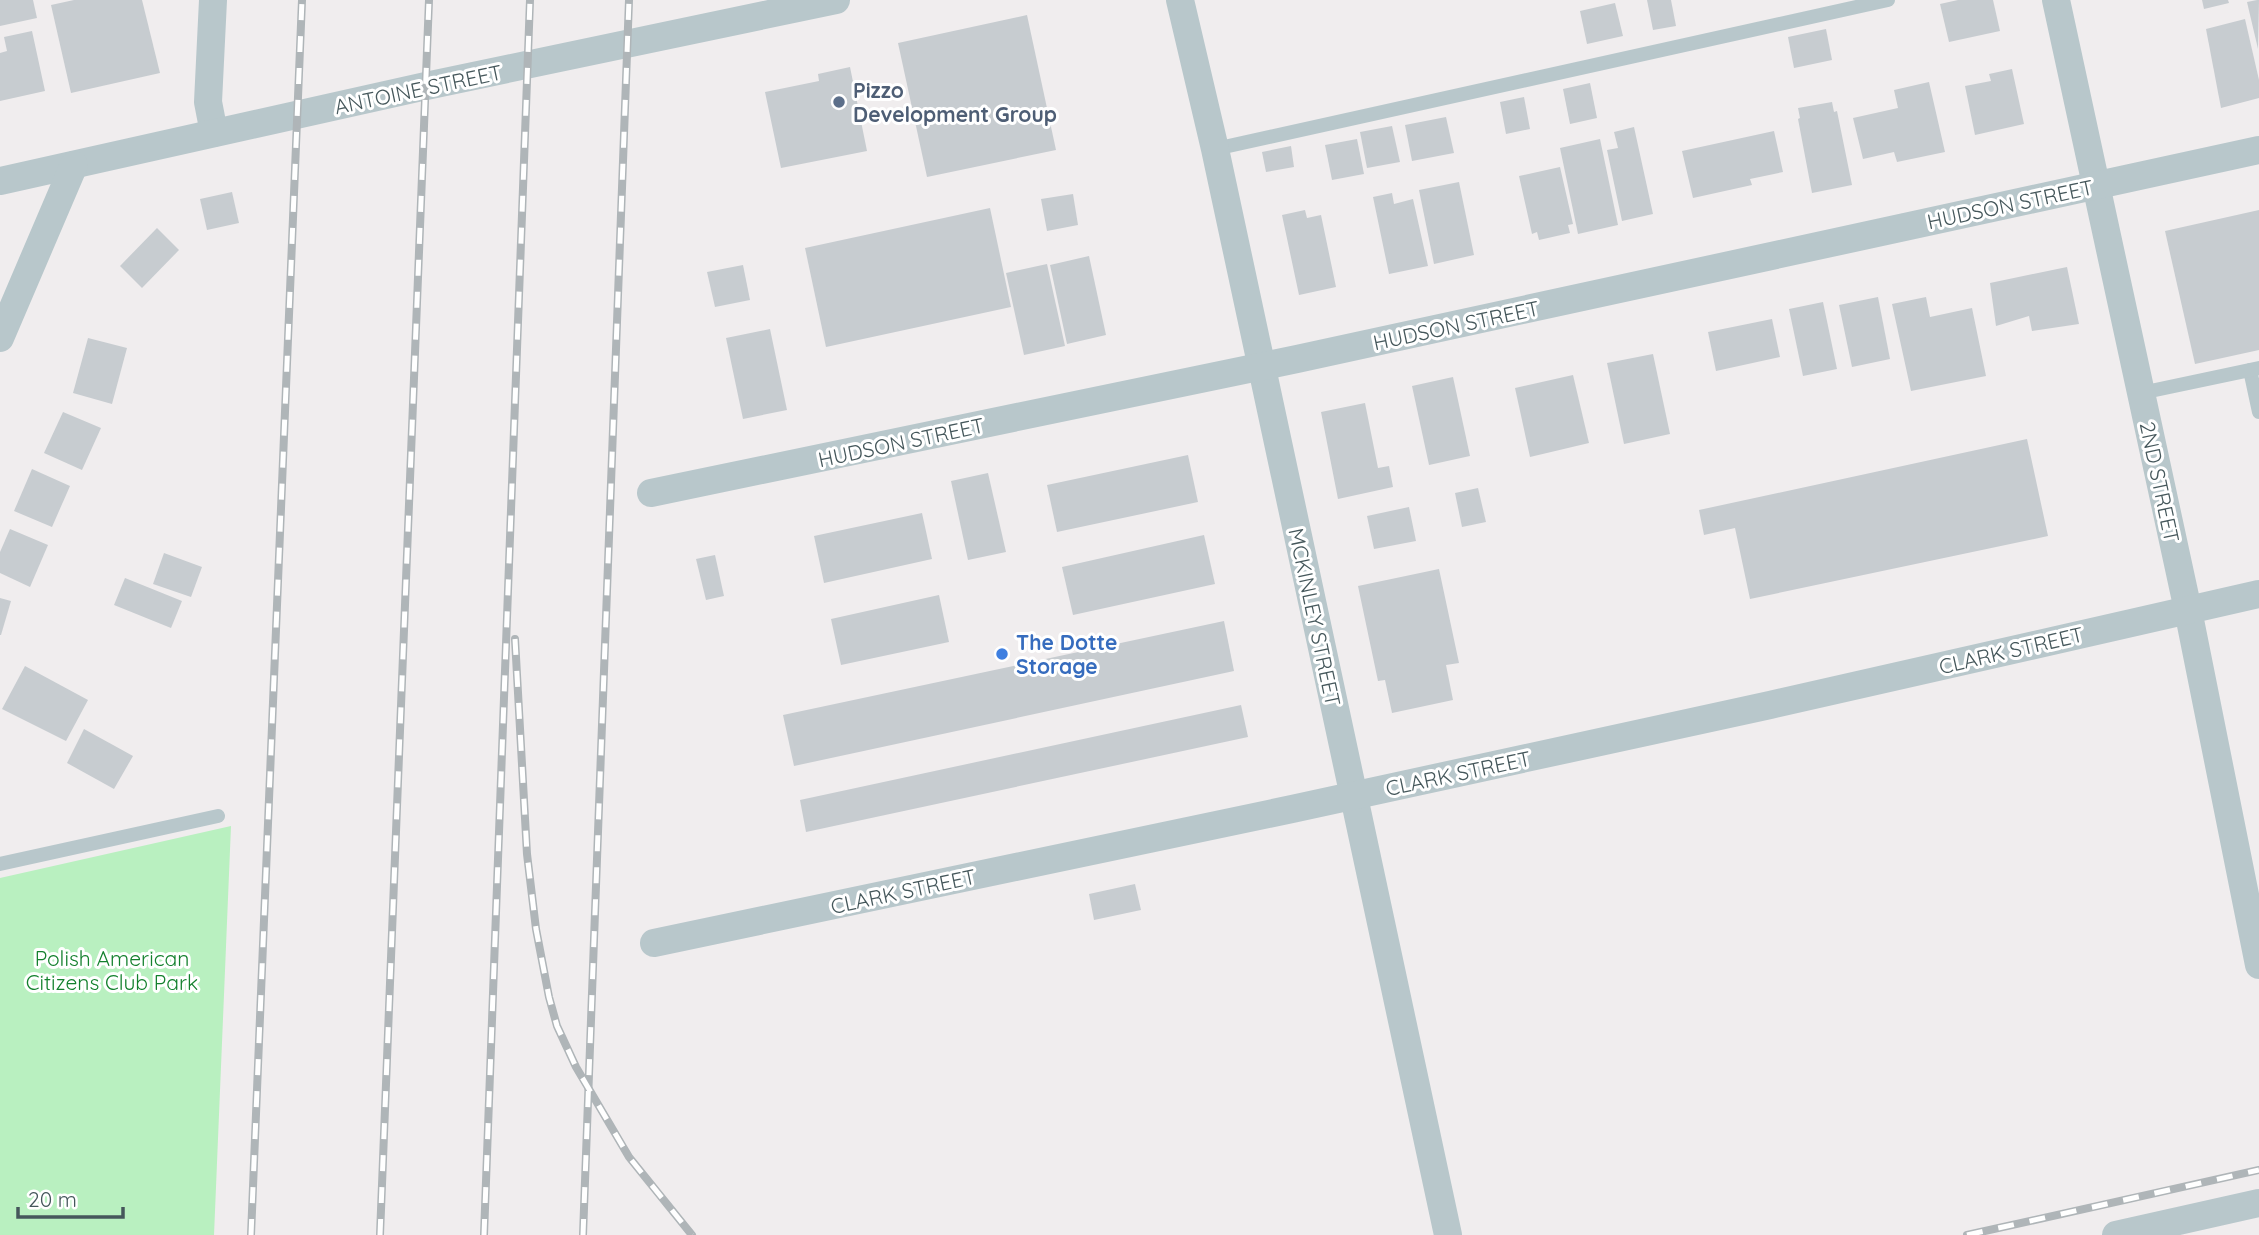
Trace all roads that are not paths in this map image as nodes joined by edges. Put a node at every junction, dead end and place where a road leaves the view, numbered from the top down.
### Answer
1 (213, 0) edge
2 (836, 0) edge
3 (1180, 0) edge
4 (1888, 0) edge
5 (2056, 0) edge
6 (214, 133) junction
7 (1215, 149) junction
8 (2259, 150) edge
9 (74, 165) junction
10 (0, 181) edge
11 (2095, 186) junction
12 (0, 338) edge
13 (1261, 367) junction
14 (2254, 369) edge
15 (2140, 393) junction
16 (2259, 412) edge
17 (651, 493) dead end
18 (2259, 594) edge
19 (2189, 610) junction
20 (1353, 795) junction
21 (218, 816) dead end
22 (0, 864) edge
23 (654, 943) dead end
24 (2259, 965) edge
25 (2259, 1203) edge
26 (1448, 1235) edge
27 (2116, 1235) edge

1 - 6 street
2 - 6 street, ANTOINE STREET
3 - 7 street, MCKINLEY STREET
4 - 7 lane
5 - 11 street, 2ND STREET
6 - 9 street, ANTOINE STREET
7 - 13 street, MCKINLEY STREET
8 - 11 street, HUDSON STREET
9 - 10 street, ANTOINE STREET
9 - 12 street
11 - 13 street, HUDSON STREET
11 - 15 street, 2ND STREET
13 - 17 street, HUDSON STREET
13 - 20 street, MCKINLEY STREET
14 - 15 lane
14 - 16 lane
15 - 19 street, 2ND STREET
18 - 19 street, CLARK STREET
19 - 20 street, CLARK STREET
19 - 24 street, 2ND STREET
20 - 23 street, CLARK STREET
20 - 26 street, MCKINLEY STREET
21 - 22 lane
25 - 27 street

